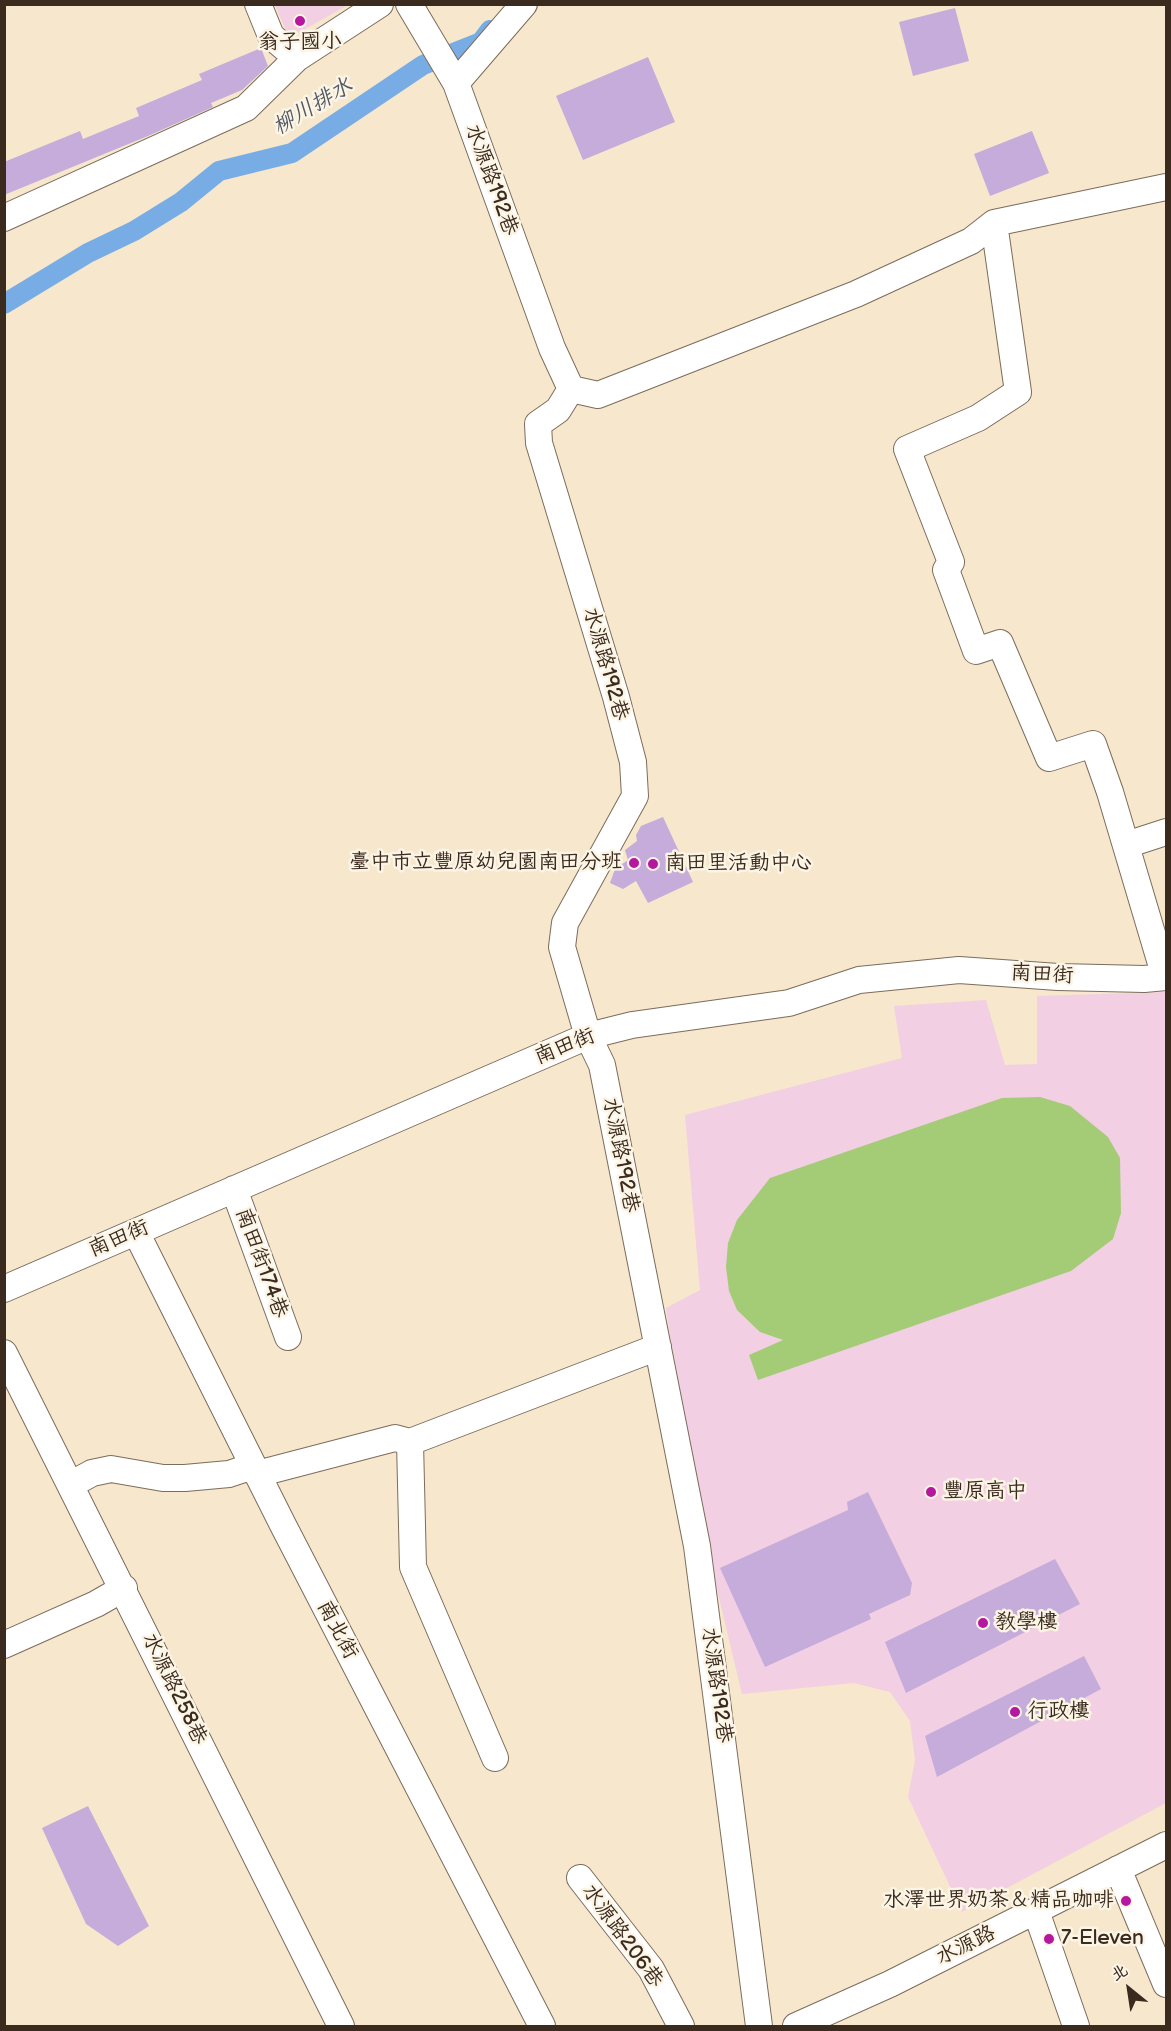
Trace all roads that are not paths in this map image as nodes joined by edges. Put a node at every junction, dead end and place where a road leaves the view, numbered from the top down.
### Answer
1 (258, 4) edge
2 (380, 4) edge
3 (409, 4) edge
4 (524, 4) edge
5 (297, 58) junction
6 (456, 83) junction
7 (1167, 187) edge
8 (4, 218) edge
9 (994, 223) junction
10 (571, 389) junction
11 (1167, 832) edge
12 (1126, 845) junction
13 (1166, 977) edge
14 (588, 1036) junction
15 (234, 1189) junction
16 (136, 1232) junction
17 (4, 1289) edge
18 (288, 1337) dead end
19 (657, 1347) junction
20 (4, 1353) edge
21 (410, 1442) junction
22 (255, 1470) junction
23 (72, 1484) junction
24 (124, 1588) junction
25 (4, 1645) edge
26 (495, 1758) dead end
27 (1167, 1845) edge
28 (1118, 1869) junction
29 (580, 1878) dead end
30 (1036, 1911) junction
31 (1167, 1984) edge
32 (341, 2026) edge
33 (542, 2026) edge
34 (681, 2026) edge
35 (759, 2026) edge
36 (796, 2026) edge
37 (1076, 2026) edge

1 - 5 street
2 - 5 street
3 - 6 street, 水源路192巷
4 - 6 street
5 - 8 street
6 - 10 street, 水源路192巷
7 - 9 street
9 - 10 street
9 - 12 street
10 - 14 street, 水源路192巷
11 - 12 street
12 - 13 street
13 - 14 street, 南田街
14 - 15 street, 南田街
14 - 19 street, 水源路192巷
15 - 16 street, 南田街
15 - 18 street, 南田街174巷
16 - 17 street, 南田街
16 - 22 street, 南北街
19 - 21 street
19 - 35 street, 水源路192巷
20 - 23 street, 水源路258巷
21 - 22 street
21 - 26 street
22 - 23 street
22 - 33 street, 南北街
23 - 24 street, 水源路258巷
24 - 25 street
24 - 32 street, 水源路258巷
27 - 28 street, 水源路
28 - 30 street, 水源路
28 - 31 street
29 - 34 street, 水源路206巷
30 - 36 street, 水源路
30 - 37 street

